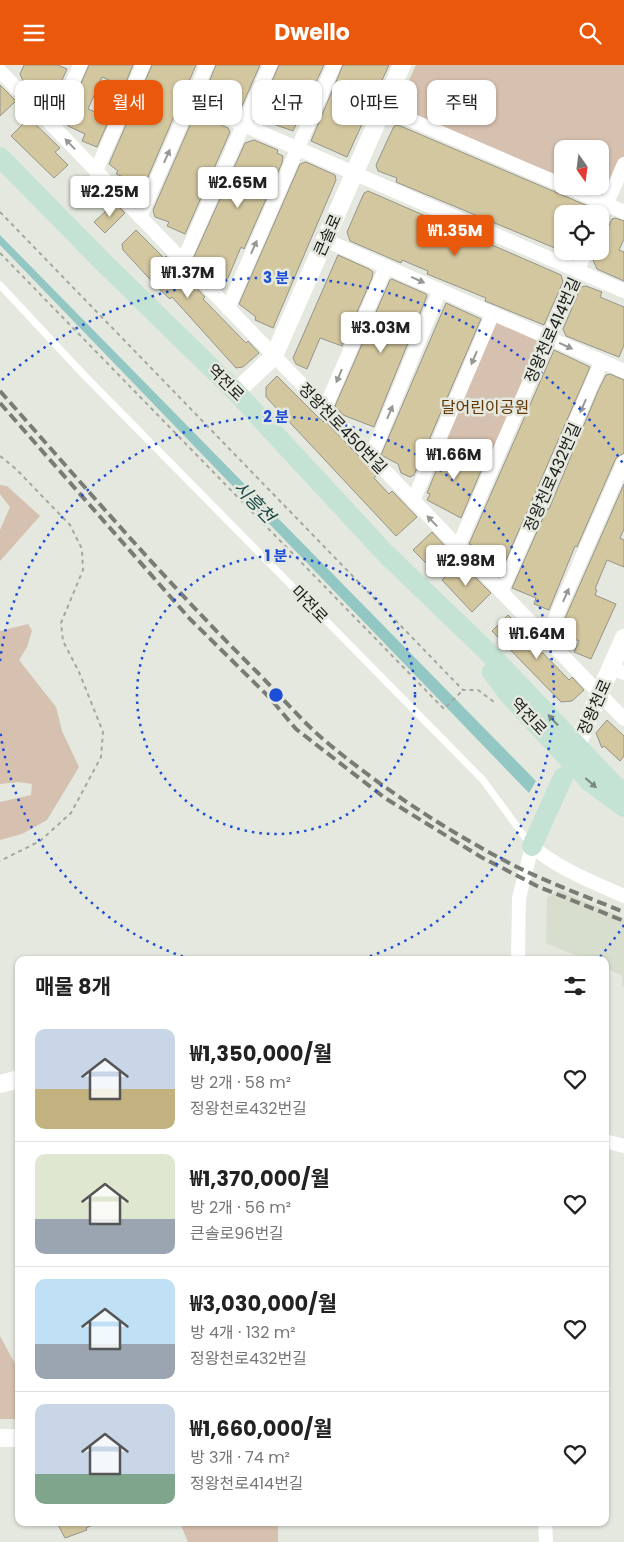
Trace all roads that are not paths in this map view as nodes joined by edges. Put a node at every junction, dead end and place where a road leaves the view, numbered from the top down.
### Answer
1 (14, 65) edge
2 (80, 65) edge
3 (143, 65) edge
4 (207, 65) edge
5 (270, 65) edge
6 (334, 65) edge
7 (402, 65) edge
8 (4, 75) edge
9 (201, 80) edge
10 (395, 80) edge
11 (417, 123) edge
12 (181, 125) edge
13 (243, 125) junction
14 (375, 125) edge
15 (53, 126) junction
16 (298, 148) junction
17 (0, 157) edge
18 (624, 164) edge
19 (96, 171) junction
20 (354, 173) junction
21 (554, 182) edge
22 (586, 195) edge
23 (607, 204) junction
24 (624, 212) edge
25 (140, 217) junction
26 (325, 240) junction
27 (582, 260) edge
28 (183, 261) junction
29 (386, 267) junction
30 (578, 271) junction
31 (0, 285) edge
32 (440, 290) junction
33 (624, 291) edge
34 (228, 308) junction
35 (493, 313) junction
36 (548, 338) junction
37 (274, 356) junction
38 (602, 361) junction
39 (624, 371) edge
40 (236, 392) junction
41 (324, 409) junction
42 (371, 457) junction
43 (624, 462) edge
44 (413, 501) junction
45 (458, 547) junction
46 (501, 592) junction
47 (624, 638) edge
48 (546, 639) junction
49 (618, 670) edge
50 (599, 695) junction
51 (624, 719) edge
52 (570, 761) junction
53 (624, 791) edge
54 (624, 807) edge
55 (532, 846) junction
56 (624, 896) edge
57 (518, 956) edge
58 (15, 1080) edge
59 (0, 1084) edge
60 (609, 1142) edge
61 (624, 1146) edge
62 (0, 1437) edge
63 (15, 1438) edge
64 (545, 1526) edge
65 (546, 1542) edge

1 - 8 street
2 - 15 street
3 - 19 street
4 - 9 street
5 - 13 street
6 - 16 street
7 - 10 street, 큰솔로
8 - 15 street, 정왕천로450번길
11 - 21 street
25 -> 12 street
13 - 16 street
13 - 28 street
14 - 20 street, 큰솔로
19 -> 15 street, 정왕천로450번길
16 - 20 street
34 -> 16 street
17 - 40 main road, 역전로
18 - 23 street
19 - 25 street, 정왕천로450번길
20 - 26 street, 큰솔로
20 - 30 street
22 - 23 street
23 - 24 street
25 - 28 street, 정왕천로450번길
26 - 29 street
26 - 37 street, 큰솔로
27 - 30 street, 정왕천로414번길
28 - 34 street, 정왕천로450번길
29 -> 32 street
29 -> 41 street
30 - 33 street
30 - 36 street, 정왕천로414번길
31 - 55 lane, 마전로
32 - 35 street
42 -> 32 street
34 - 37 street, 정왕천로450번길
35 - 36 street
35 -> 44 street
36 -> 38 street
36 - 45 street, 정왕천로414번길
37 - 40 street, 큰솔로
37 - 41 street, 정왕천로450번길
38 - 39 street
38 -> 46 street, 정왕천로432번길
40 - 52 main road, 역전로
41 - 42 street, 정왕천로450번길
42 - 44 street, 정왕천로450번길
48 -> 43 street
45 -> 44 street, 정왕천로450번길
45 - 46 street, 정왕천로450번길
46 - 48 street, 정왕천로450번길
47 - 49 street, 정왕천로
48 - 50 street, 정왕천로450번길
49 - 50 street, 정왕천로
50 - 51 street, 정왕천로450번길
50 - 52 street, 정왕천로
52 - 53 main road, 역전로
52 -> 54 main road, 역전로
52 - 55 main road
55 - 56 street
55 - 57 street
58 - 59 street
60 - 61 street
62 - 63 street
64 - 65 street

